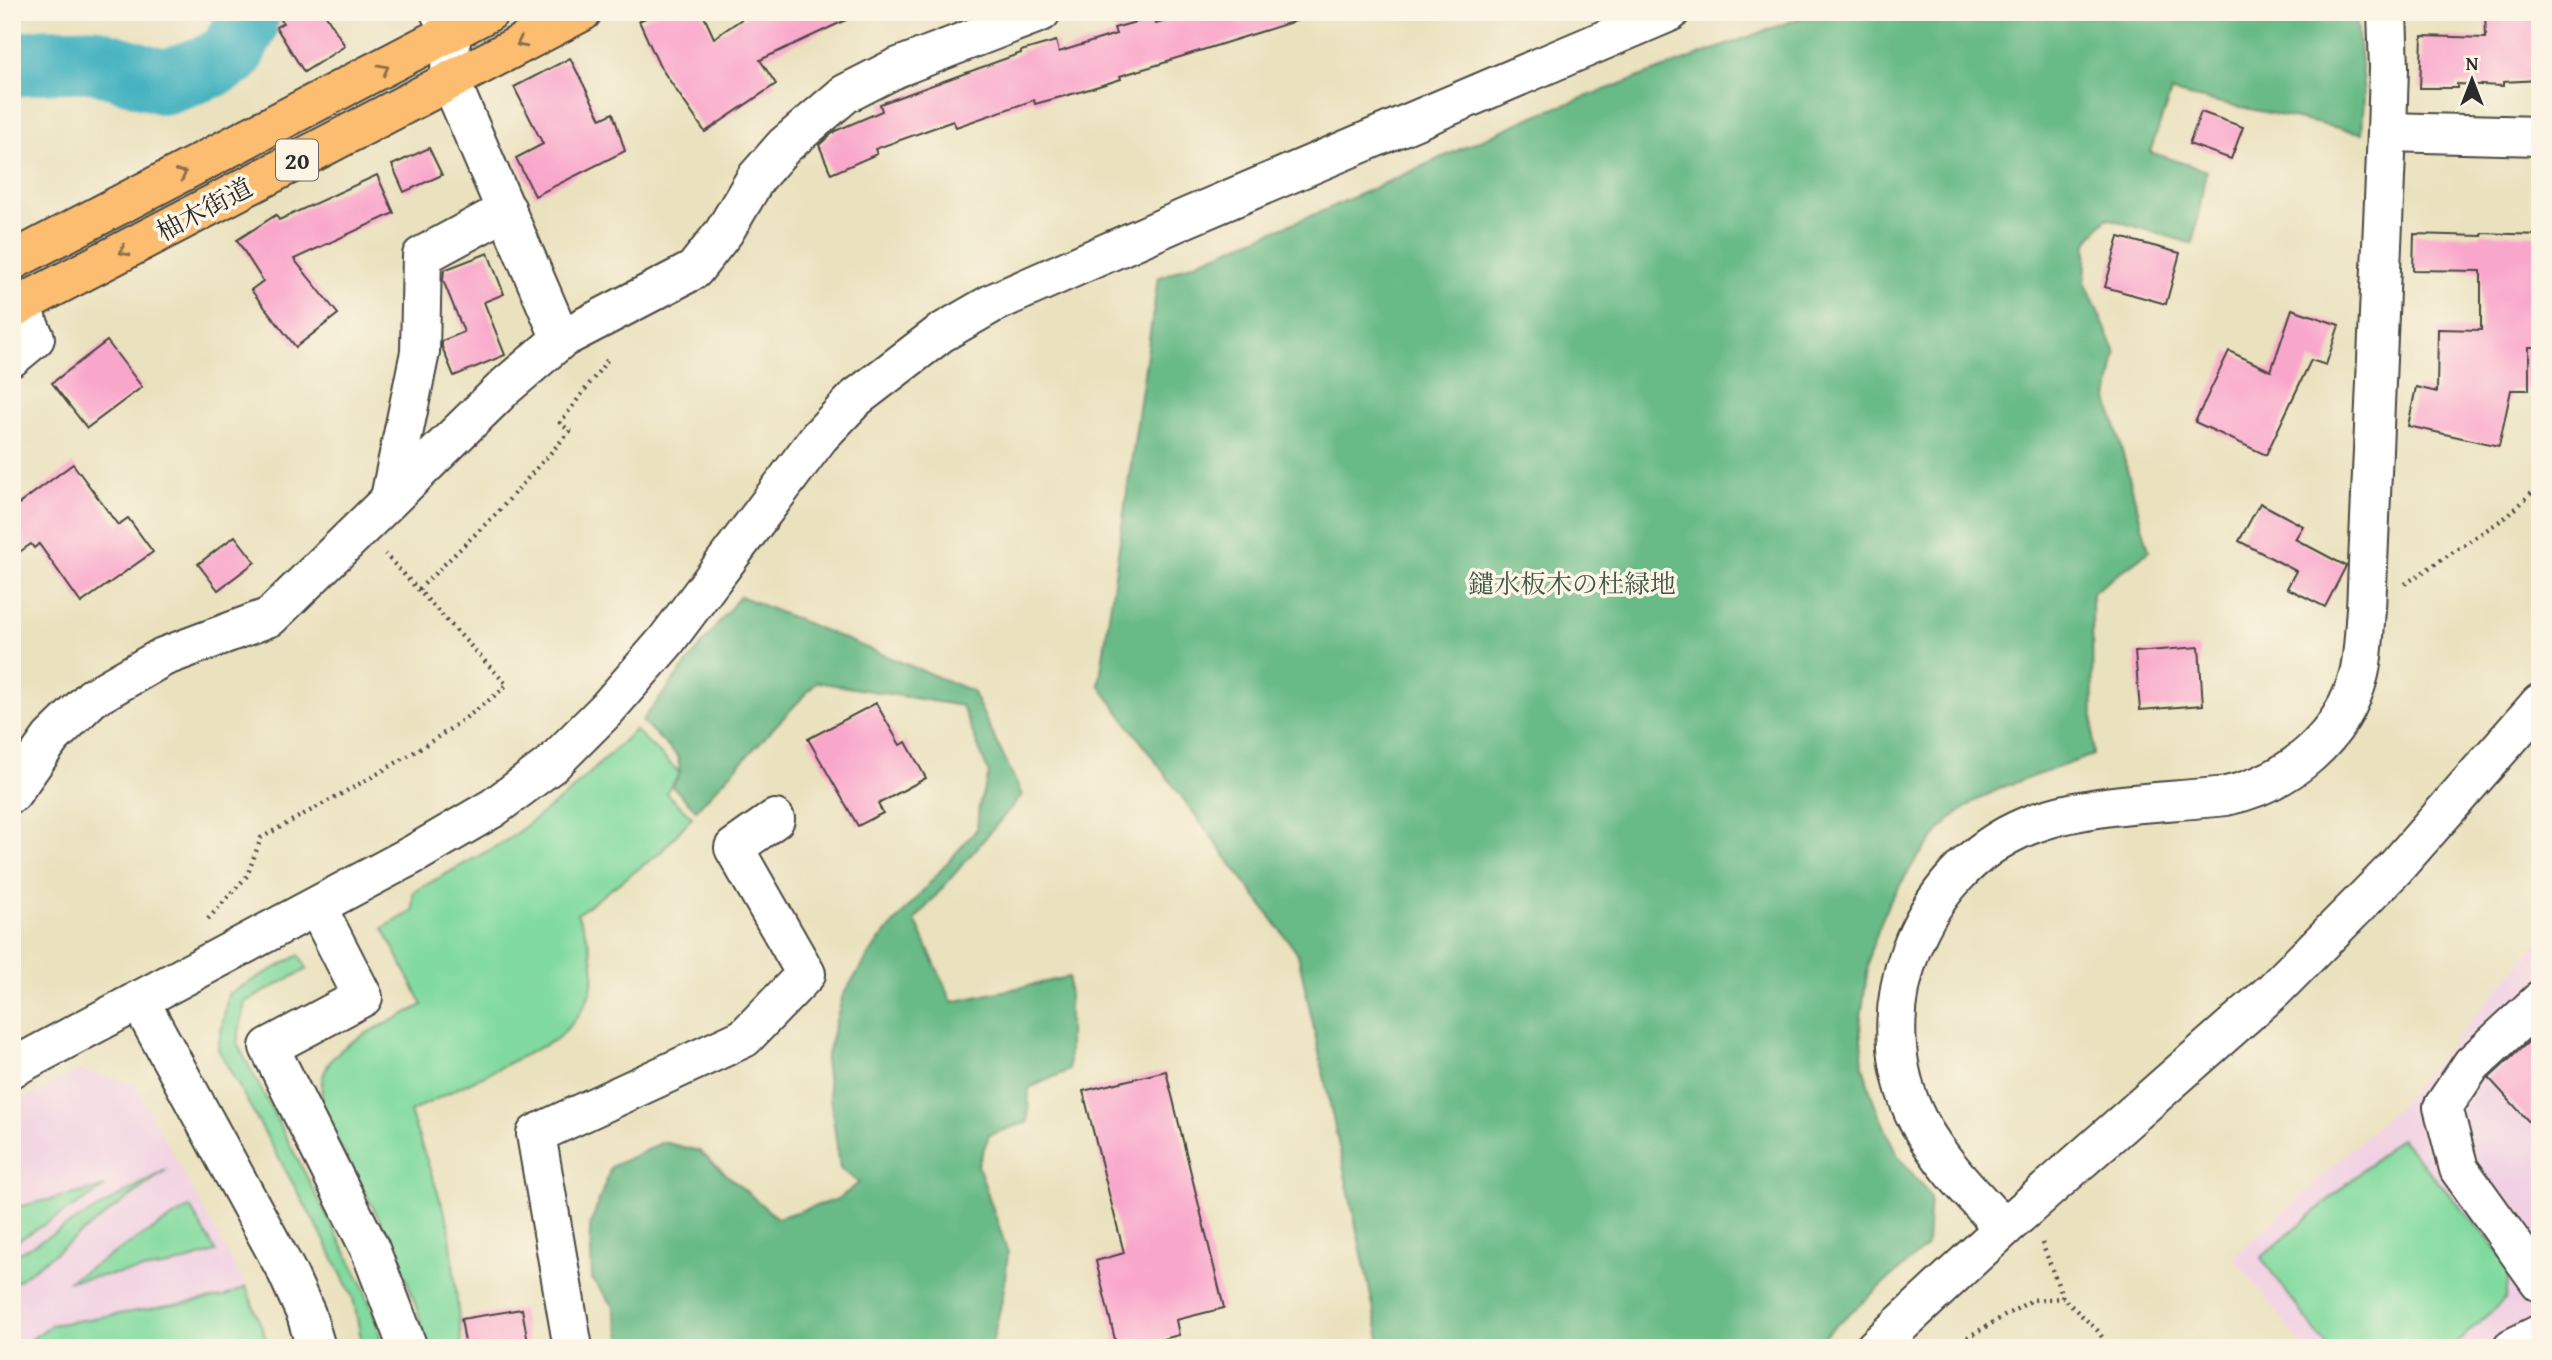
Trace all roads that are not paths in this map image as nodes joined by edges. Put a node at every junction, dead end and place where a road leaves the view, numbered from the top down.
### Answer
1 (489, 12) edge
2 (582, 12) edge
3 (1041, 12) edge
4 (1670, 12) edge
5 (2387, 12) edge
6 (445, 22) edge
7 (450, 80) junction
8 (2387, 132) junction
9 (2540, 136) edge
10 (507, 210) junction
11 (12, 261) edge
12 (16, 307) edge
13 (561, 339) junction
14 (12, 357) edge
15 (390, 499) junction
16 (2540, 702) edge
17 (12, 793) edge
18 (775, 819) dead end
19 (317, 907) junction
20 (139, 1000) junction
21 (2540, 1001) edge
22 (12, 1068) edge
23 (2004, 1228) junction
24 (2540, 1282) edge
25 (2540, 1334) edge
26 (316, 1348) edge
27 (408, 1348) edge
28 (573, 1348) edge
29 (1875, 1348) edge
30 (2512, 1348) edge

1 - 6 main road, 柚木街道 / 20
2 -> 7 main road, 柚木街道 / 20
3 - 13 street
4 - 19 street
5 - 8 street
6 - 7 street
11 -> 6 main road, 柚木街道 / 20
7 - 10 street
7 -> 12 main road, 柚木街道 / 20
8 - 9 street
8 - 23 street
10 - 13 street
10 - 15 street
12 - 14 street
13 - 15 street
15 - 17 street
16 - 23 street
18 - 28 street
19 - 20 street
19 - 27 street
20 - 22 street
20 - 26 street
21 - 24 street
23 - 29 street
25 - 30 street

